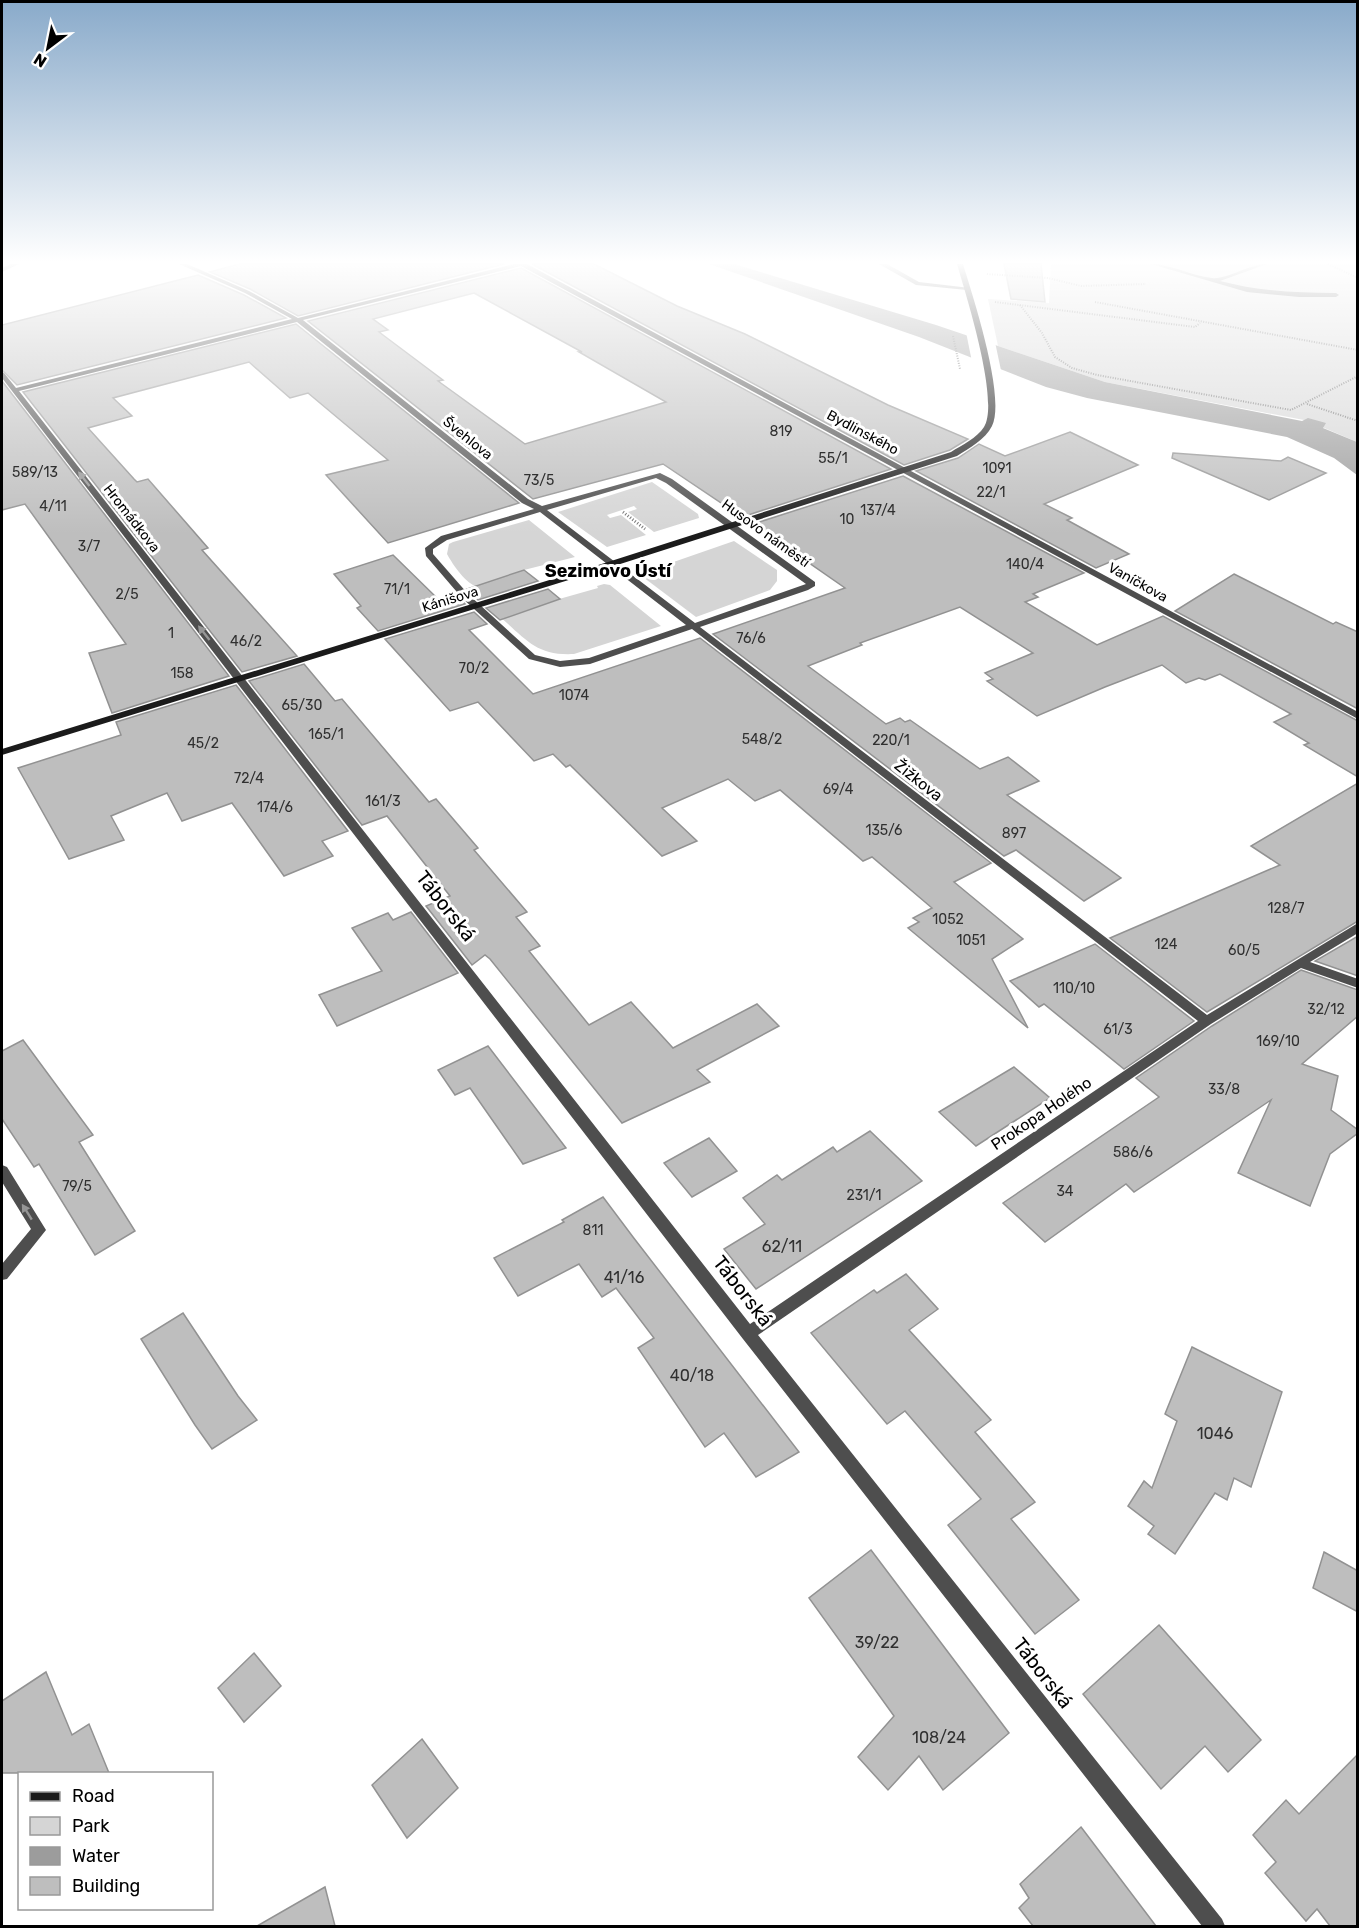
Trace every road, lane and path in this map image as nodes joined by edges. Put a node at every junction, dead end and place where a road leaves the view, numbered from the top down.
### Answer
1 (161, 354) edge
2 (341, 354) edge
3 (689, 354) edge
4 (957, 354) edge
5 (983, 354) edge
6 (1052, 354) edge
7 (2, 374) edge
8 (1358, 376) edge
9 (962, 377) dead end
10 (15, 390) junction
11 (1307, 404) junction
12 (1358, 421) edge
13 (906, 471) junction
14 (541, 510) junction
15 (623, 512) dead end
16 (732, 525) junction
17 (645, 530) dead end
18 (611, 564) junction
19 (476, 605) junction
20 (693, 627) junction
21 (240, 679) junction
22 (1358, 716) edge
23 (2, 752) edge
24 (1358, 927) edge
25 (1299, 963) junction
26 (1358, 984) edge
27 (1207, 1021) junction
28 (2, 1171) edge
29 (2, 1274) edge
30 (748, 1334) junction
31 (1215, 1926) edge

1 - 10 street
2 - 14 street, Švehlova
3 - 13 street, Bydlinského
4 - 9 path
5 - 13 street, Kánišova
6 - 11 path
7 - 10 street, Hromádkova
8 - 11 path
21 -> 10 street, Hromádkova
11 - 12 path
13 - 16 street, Kánišova
13 - 22 street, Vaníčkova
14 - 16 street, Husovo náměstí
14 - 18 street, Švehlova
14 - 19 street, Husovo náměstí
15 - 17 path
16 - 18 street, Kánišova
16 - 20 street, Husovo náměstí
18 - 19 street, Kánišova
18 - 20 street, Žižkova
19 - 20 street, Husovo náměstí
19 - 21 street, Kánišova
20 - 27 street, Žižkova
21 - 23 street, Kánišova
21 - 30 street, Táborská
24 - 25 street, Prokopa Holého
25 - 26 street
25 - 27 street, Prokopa Holého
27 - 30 street, Prokopa Holého
29 -> 28 street
30 - 31 street, Táborská

